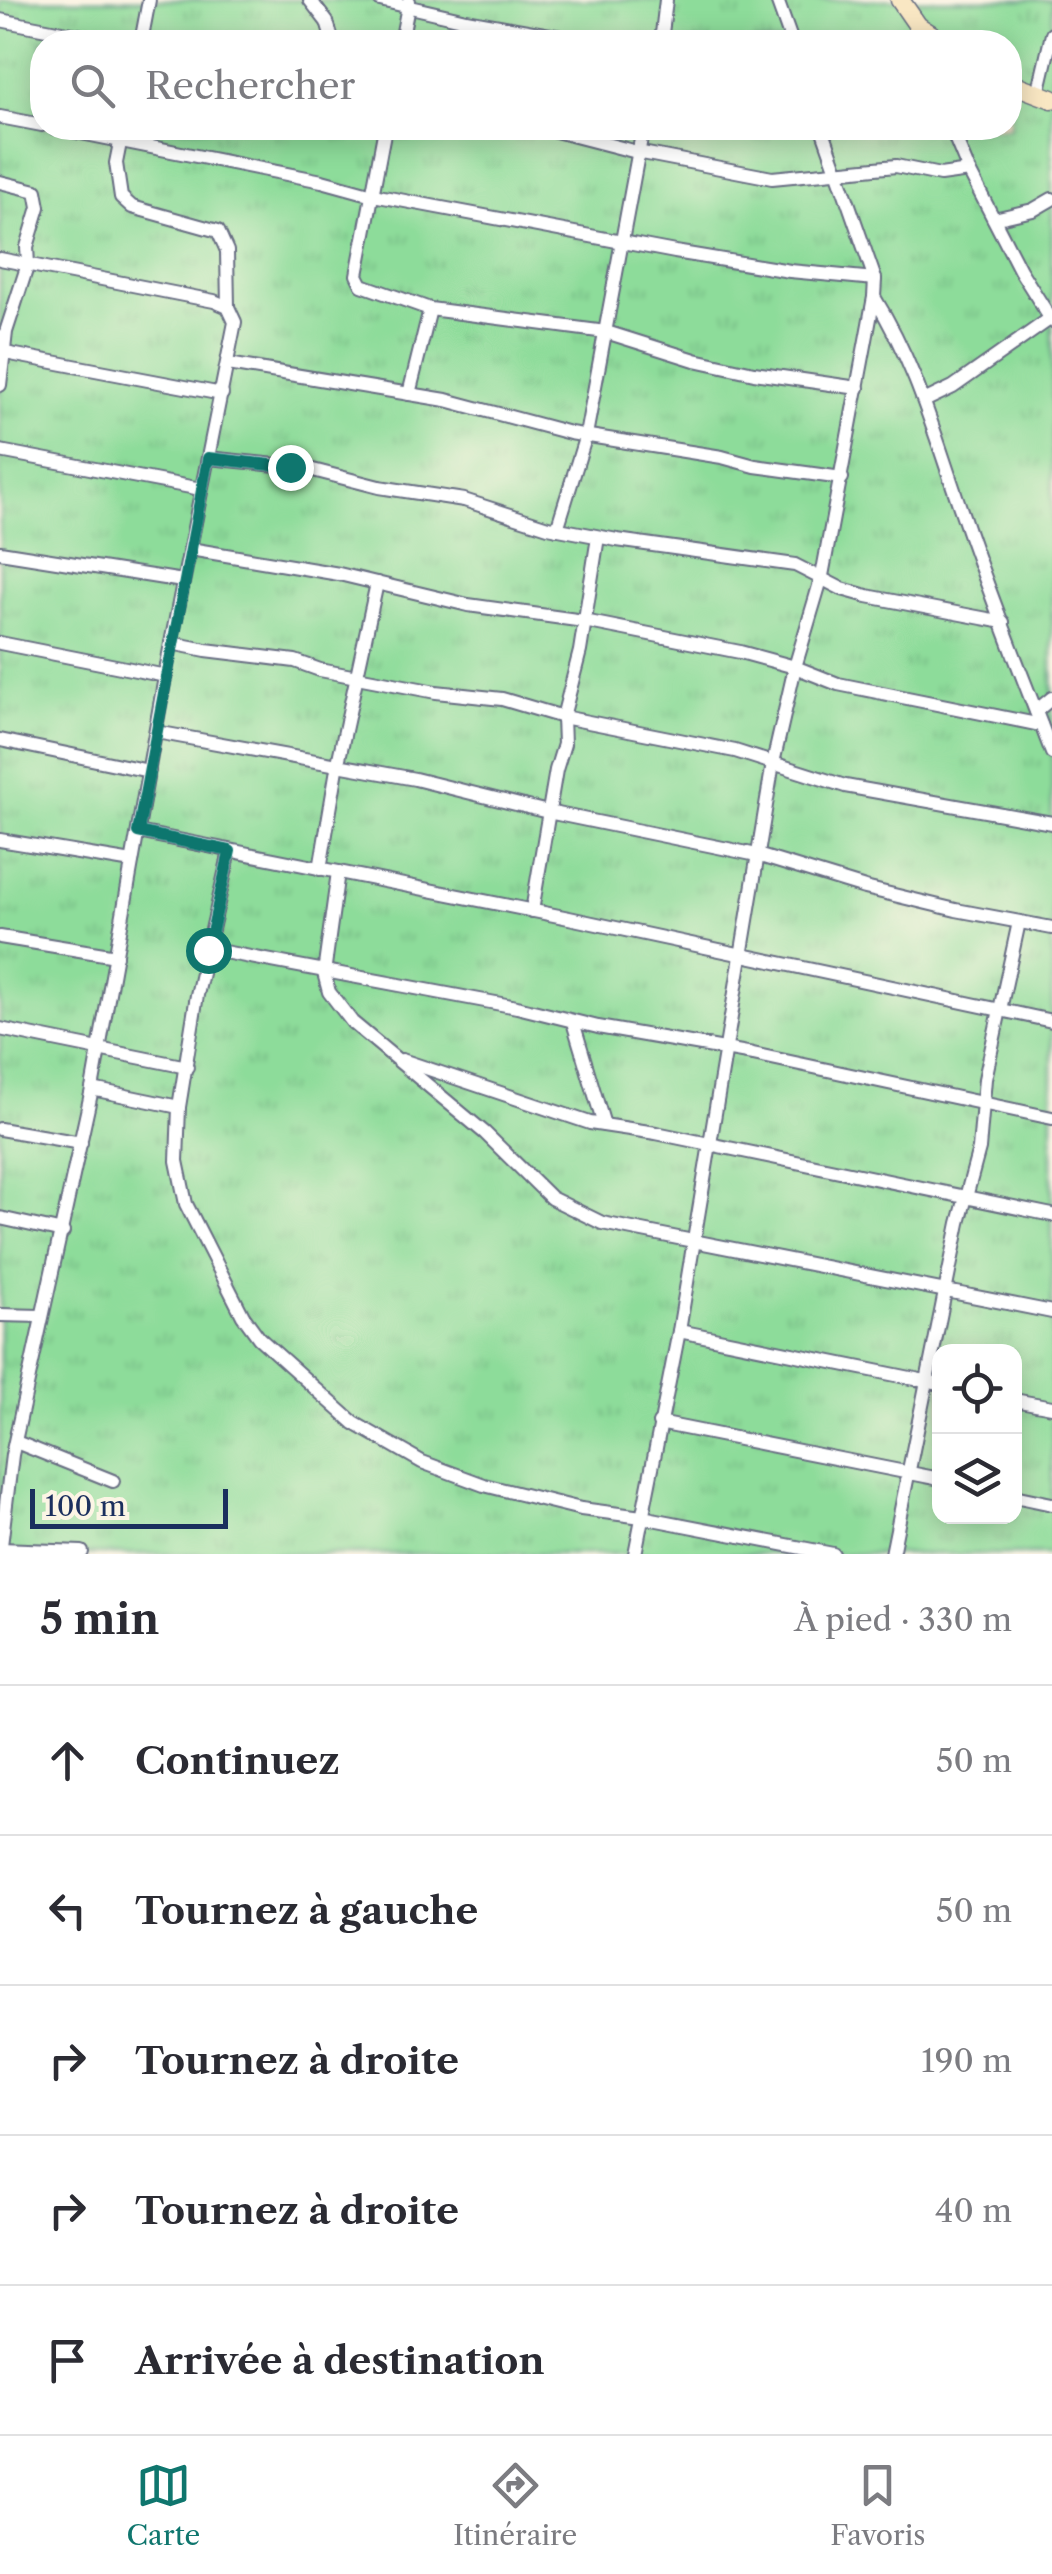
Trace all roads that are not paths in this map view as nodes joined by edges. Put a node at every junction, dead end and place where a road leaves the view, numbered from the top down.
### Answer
1 (149, 0) edge
2 (310, 0) edge
3 (380, 0) edge
4 (666, 0) edge
5 (777, 0) edge
6 (900, 0) edge
7 (408, 3) edge
8 (0, 20) edge
9 (52, 30) edge
10 (143, 30) edge
11 (330, 30) edge
12 (403, 30) edge
13 (522, 30) edge
14 (662, 30) edge
15 (788, 30) edge
16 (916, 30) edge
17 (1052, 34) edge
18 (1045, 97) edge
19 (0, 117) edge
20 (30, 123) edge
21 (120, 140) edge
22 (146, 140) edge
23 (383, 140) edge
24 (591, 140) edge
25 (640, 140) edge
26 (826, 140) edge
27 (956, 140) edge
28 (638, 152) junction
29 (969, 171) junction
30 (837, 172) junction
31 (0, 182) edge
32 (373, 195) junction
33 (1052, 199) edge
34 (994, 220) junction
35 (622, 242) junction
36 (0, 259) edge
37 (28, 264) junction
38 (875, 280) junction
39 (874, 297) junction
40 (228, 307) junction
41 (430, 308) junction
42 (1050, 312) edge
43 (606, 332) junction
44 (1, 353) edge
45 (228, 364) junction
46 (0, 385) edge
47 (858, 388) junction
48 (222, 394) junction
49 (409, 394) junction
50 (926, 400) junction
51 (586, 434) junction
52 (0, 451) edge
53 (208, 458) junction
54 (842, 478) junction
55 (201, 489) junction
56 (556, 528) junction
57 (598, 536) junction
58 (190, 549) junction
59 (0, 552) edge
60 (822, 576) junction
61 (183, 581) junction
62 (377, 583) junction
63 (584, 621) junction
64 (1003, 622) junction
65 (0, 643) edge
66 (171, 643) junction
67 (795, 667) junction
68 (166, 676) junction
69 (358, 678) junction
70 (1052, 698) edge
71 (1036, 711) junction
72 (563, 717) junction
73 (1041, 725) junction
74 (156, 732) junction
75 (0, 740) edge
76 (1052, 753) edge
77 (338, 763) junction
78 (773, 763) junction
79 (150, 771) junction
80 (548, 812) junction
81 (1052, 823) edge
82 (138, 832) junction
83 (0, 840) edge
84 (230, 851) junction
85 (757, 854) junction
86 (132, 862) junction
87 (320, 869) junction
88 (338, 872) junction
89 (532, 911) junction
90 (1019, 922) junction
91 (1052, 928) edge
92 (0, 937) edge
93 (208, 950) junction
94 (742, 955) junction
95 (116, 956) junction
96 (324, 973) junction
97 (997, 1011) junction
98 (1052, 1021) edge
99 (573, 1022) junction
100 (0, 1029) edge
101 (99, 1049) junction
102 (725, 1050) junction
103 (395, 1058) junction
104 (187, 1067) junction
105 (92, 1089) junction
106 (983, 1102) junction
107 (179, 1107) junction
108 (1052, 1118) edge
109 (604, 1125) junction
110 (0, 1129) edge
111 (82, 1143) junction
112 (708, 1145) junction
113 (967, 1199) junction
114 (1052, 1216) edge
115 (0, 1218) edge
116 (63, 1232) junction
117 (692, 1240) junction
118 (946, 1291) junction
119 (1052, 1312) edge
120 (0, 1314) edge
121 (41, 1316) junction
122 (679, 1331) junction
123 (939, 1344) edge
124 (932, 1382) edge
125 (932, 1389) edge
126 (1022, 1402) edge
127 (1052, 1408) edge
128 (659, 1423) junction
129 (9, 1450) edge
130 (907, 1472) junction
131 (932, 1477) edge
132 (113, 1481) dead end
133 (1022, 1498) edge
134 (1052, 1504) edge
135 (642, 1517) junction
136 (0, 1551) edge
137 (82, 1552) edge
138 (636, 1554) edge
139 (834, 1554) edge
140 (892, 1554) edge

1 - 10 street
2 - 11 street
3 - 7 street
4 - 14 street
5 - 15 street
6 - 16 street
7 - 12 street
7 - 13 street
8 - 9 street
17 - 18 street
19 - 20 street
21 - 40 street
22 - 32 street
23 - 32 street
24 - 28 street
25 - 28 street
26 - 30 street
27 - 29 street
28 - 30 street
28 - 35 street
29 - 30 street
29 - 34 street
30 - 38 street
31 - 37 street
32 - 35 street
32 - 41 street
33 - 34 street
34 - 42 street
35 - 38 street
35 - 43 street
36 - 37 street
37 - 40 street
37 - 44 street
38 - 39 street
39 - 47 street
39 - 50 street
40 - 45 street
41 - 43 street
41 - 49 street
42 - 50 street
43 - 47 street
43 - 51 street
44 - 46 street
44 - 48 street
45 - 48 street
45 - 49 street
47 - 54 street
48 - 53 street
49 - 51 street
50 - 64 street
51 - 54 street
51 - 56 street
52 - 55 street
53 - 55 street
53 - 56 street
54 - 60 street
55 - 58 street
56 - 57 street
57 - 60 street
57 - 63 street
58 - 61 street
58 - 62 street
59 - 61 street
60 - 64 street
60 - 67 street
61 - 66 street
62 - 63 street
62 - 69 street
63 - 67 street
63 - 72 street
64 - 71 street
65 - 68 street
66 - 68 street
66 - 69 street
67 - 73 street
67 - 78 street
68 - 74 street
69 - 72 street
69 - 77 street
70 - 71 street
71 - 73 street
72 - 78 street
72 - 80 street
73 - 76 street
74 - 77 street
74 - 79 street
75 - 79 street
77 - 80 street
77 - 87 street
78 - 81 street
78 - 85 street
79 - 82 street
80 - 85 street
80 - 89 street
82 - 84 street
82 - 86 street
83 - 86 street
84 - 87 street
84 - 93 street
85 - 90 street
85 - 94 street
86 - 95 street
87 - 88 street
88 - 89 street
88 - 96 street
89 - 94 street
90 - 91 street
90 - 97 street
92 - 95 street
93 - 96 street
93 - 104 street
94 - 97 street
94 - 102 street
95 - 101 street
96 - 99 street
96 - 103 street
97 - 98 street
97 - 106 street
99 - 102 street
99 - 109 street
100 - 101 street
101 - 104 street
101 - 105 street
102 - 106 street
102 - 112 street
103 - 109 street
103 - 117 street
104 - 107 street
105 - 107 street
105 - 111 street
106 - 108 street
106 - 113 street
107 - 135 street
109 - 112 street
110 - 111 street
111 - 116 street
112 - 113 street
112 - 117 street
113 - 114 street
113 - 118 street
115 - 116 street
116 - 121 street
117 - 118 street
117 - 122 street
118 - 119 street
118 - 123 street
120 - 121 street
121 - 129 street
122 - 124 street
122 - 128 street
125 - 130 street
126 - 127 street
128 - 130 street
128 - 135 street
129 - 132 street
129 - 136 street
130 - 131 street
130 - 140 street
133 - 134 street
135 - 138 street
135 - 139 street
136 - 137 street

